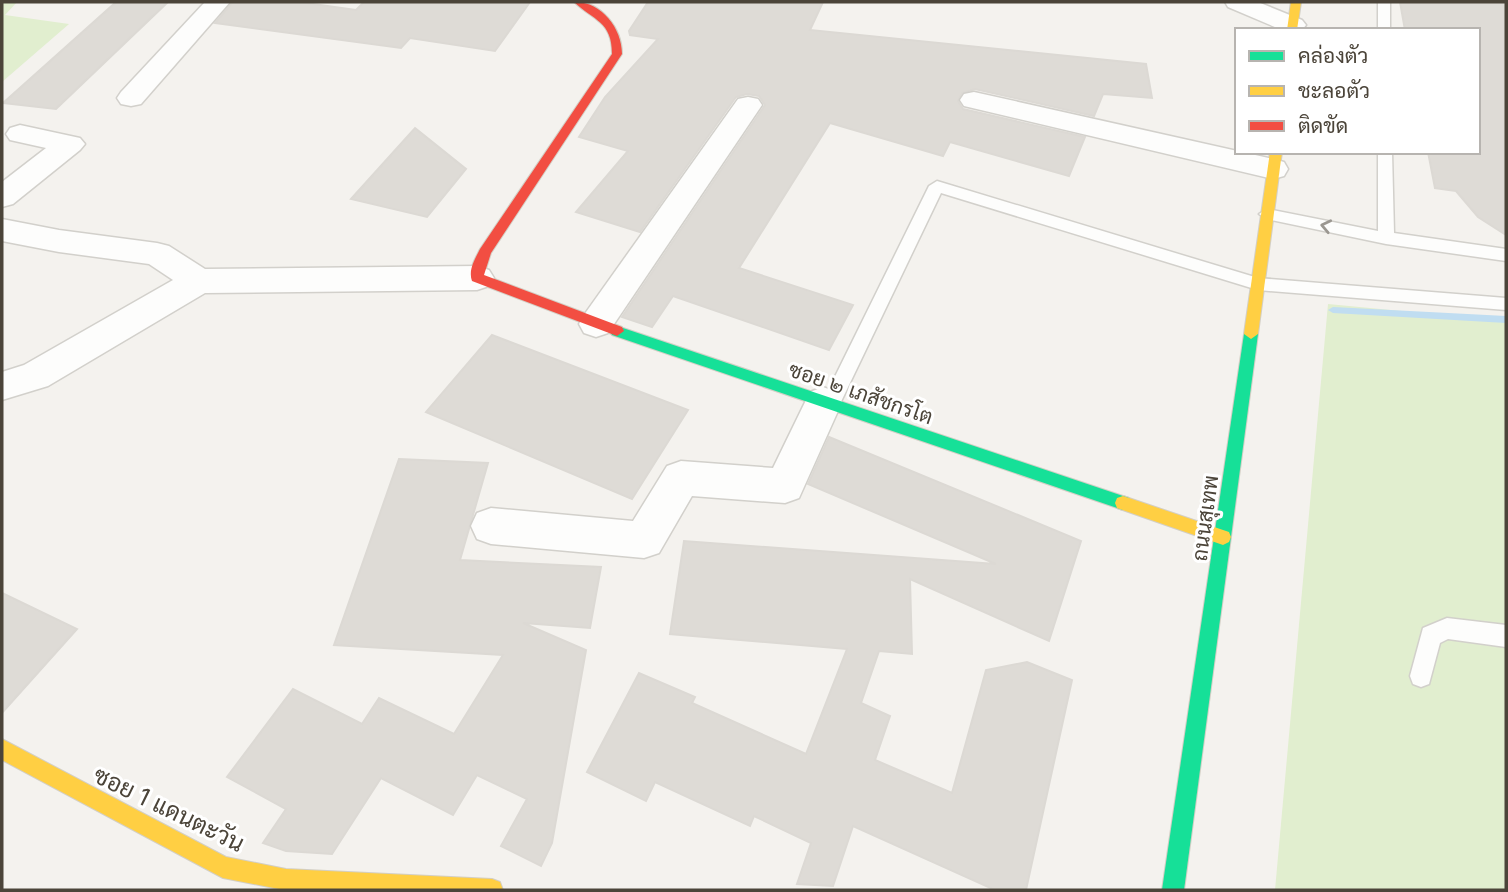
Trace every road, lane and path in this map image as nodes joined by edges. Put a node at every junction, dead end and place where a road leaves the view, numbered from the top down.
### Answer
1 (218, 2) edge
2 (579, 2) edge
3 (1237, 2) edge
4 (1384, 2) edge
5 (1294, 19) edge
6 (1384, 28) edge
7 (131, 98) dead end
8 (974, 100) dead end
9 (748, 105) dead end
10 (20, 135) dead end
11 (1235, 153) edge
12 (1240, 154) edge
13 (1385, 154) edge
14 (1275, 161) edge
15 (2, 197) edge
16 (1268, 214) junction
17 (2, 230) edge
18 (1386, 238) junction
19 (1506, 256) edge
20 (199, 281) junction
21 (482, 281) junction
22 (1258, 284) junction
23 (1506, 304) edge
24 (596, 324) junction
25 (2, 386) edge
26 (827, 403) junction
27 (491, 526) dead end
28 (1223, 537) junction
29 (1506, 636) edge
30 (1421, 676) dead end
31 (2, 749) edge
32 (492, 890) edge
33 (1173, 890) edge

1 - 7 street
2 - 21 street
3 - 5 street
4 - 6 lane
8 - 11 street
9 - 24 street
10 - 15 street
12 - 14 street
13 - 18 lane
14 - 16 street, ถนนสุเทพ
18 -> 16 lane
16 - 22 street, ถนนสุเทพ
17 - 20 street
18 - 19 lane
20 - 21 street
20 - 25 street
21 - 24 street, ซอย ๒ เภสัชกรโต
22 - 23 lane
22 - 26 lane
22 - 28 street, ถนนสุเทพ
24 - 26 street, ซอย ๒ เภสัชกรโต
26 - 27 street
26 - 28 street, ซอย ๒ เภสัชกรโต
28 - 33 street, ถนนสุเทพ
29 - 30 lane
31 - 32 street, ซอย 1 แดนตะวัน

